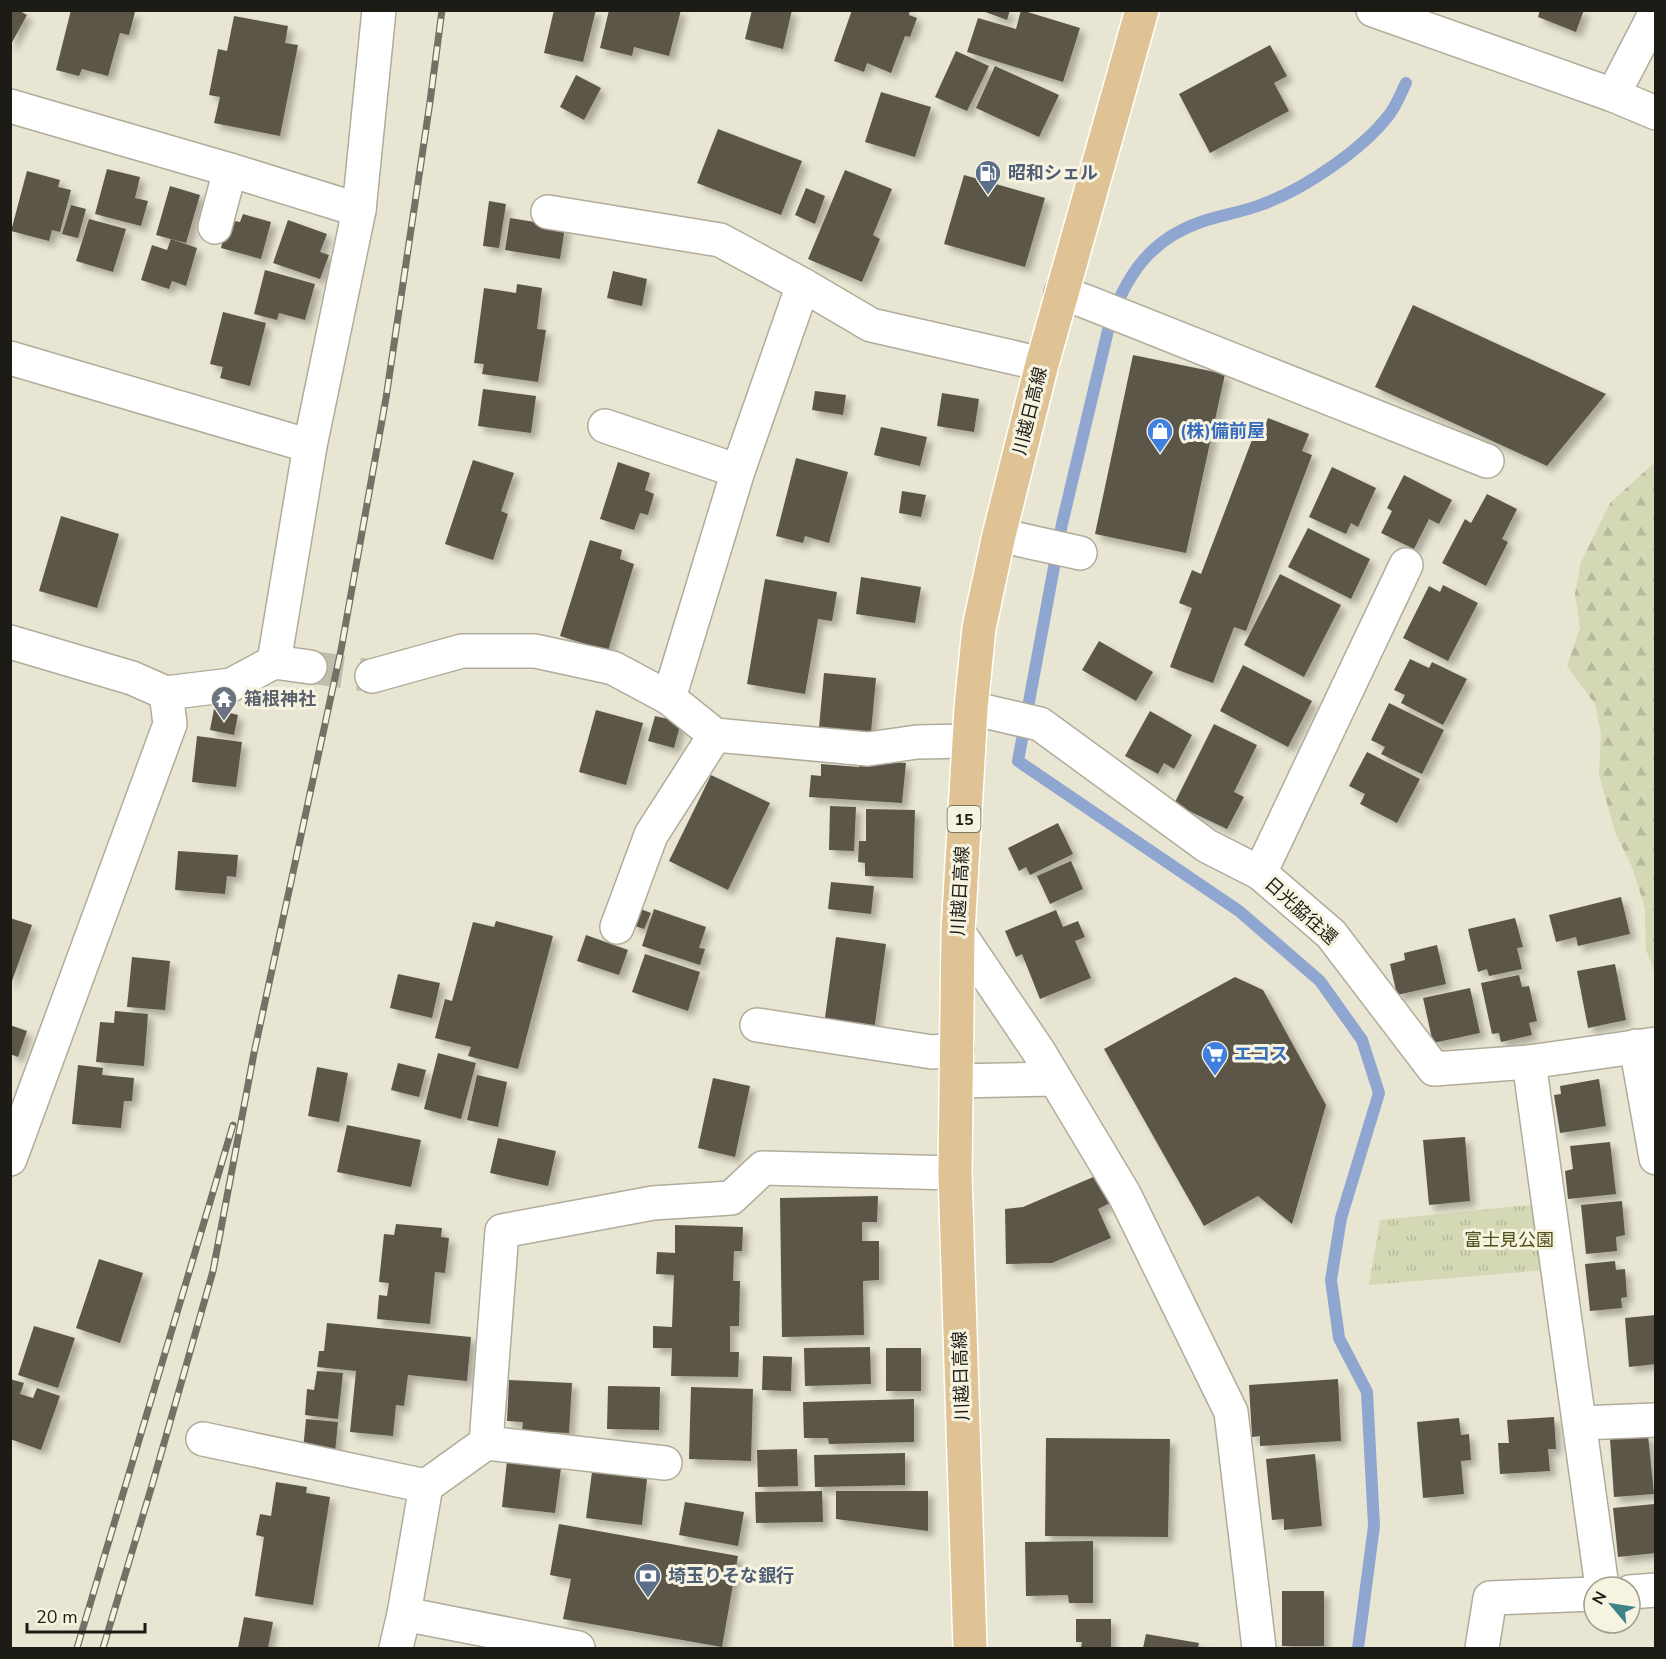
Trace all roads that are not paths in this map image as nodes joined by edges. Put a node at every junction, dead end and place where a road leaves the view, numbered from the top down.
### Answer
1 (379, 10) edge
2 (1142, 10) edge
3 (1378, 12) edge
4 (1656, 12) edge
5 (1612, 95) junction
6 (10, 106) edge
7 (1656, 113) edge
8 (230, 170) junction
9 (359, 210) junction
10 (548, 212) dead end
11 (214, 227) dead end
12 (803, 285) junction
13 (1074, 297) junction
14 (10, 358) edge
15 (1042, 364) junction
16 (605, 426) dead end
17 (310, 446) junction
18 (1486, 461) dead end
19 (738, 471) junction
20 (1013, 538) junction
21 (1080, 553) dead end
22 (1406, 566) dead end
23 (10, 642) edge
24 (274, 662) junction
25 (310, 667) tunnel mouth
26 (372, 676) tunnel mouth
27 (166, 693) junction
28 (669, 698) junction
29 (970, 708) junction
30 (715, 735) junction
31 (968, 741) junction
32 (1260, 873) junction
33 (617, 927) dead end
34 (958, 932) junction
35 (757, 1025) dead end
36 (1646, 1045) edge
37 (1529, 1062) junction
38 (956, 1065) junction
39 (1055, 1079) junction
40 (1656, 1158) edge
41 (10, 1159) edge
42 (955, 1173) junction
43 (1656, 1420) edge
44 (1580, 1424) junction
45 (203, 1439) dead end
46 (486, 1443) junction
47 (665, 1463) dead end
48 (426, 1486) junction
49 (1600, 1575) edge
50 (1582, 1594) edge
51 (404, 1614) junction
52 (396, 1648) edge
53 (578, 1648) edge
54 (970, 1648) edge
55 (1259, 1648) edge
56 (1482, 1648) edge

1 - 9 street
2 - 13 main road, 川越日高線 / 15
3 - 5 street
4 - 5 street
5 - 7 street
6 - 8 street
8 - 9 street
8 - 11 street
9 - 17 street
10 - 12 street
12 - 15 street
12 - 19 street
13 - 15 main road, 川越日高線 / 15
13 - 18 street
14 - 17 street
15 - 20 main road, 川越日高線 / 15
16 - 19 street
17 - 24 street
19 - 28 street
20 - 21 street
20 - 29 main road, 川越日高線 / 15
22 - 32 street
23 - 27 street
24 - 25 street
24 - 27 street
26 - 28 street
27 - 41 street
28 - 30 street
29 - 31 main road, 川越日高線 / 15
29 - 32 street, 日光脇往還
30 - 31 street
30 - 33 street
31 - 34 main road, 川越日高線 / 15
32 - 37 street, 日光脇往還
34 - 38 main road, 川越日高線 / 15
34 - 39 street
35 - 38 street
36 - 37 street, 日光脇往還
36 - 40 street
37 - 44 street
38 - 39 street
38 - 42 main road, 川越日高線 / 15
39 - 55 street
42 - 46 street
42 - 54 main road, 川越日高線 / 15
43 - 44 street
44 - 49 street
45 - 48 street
46 - 47 street
46 - 48 street
48 - 51 street
50 - 56 street
51 - 52 street
51 - 53 street

